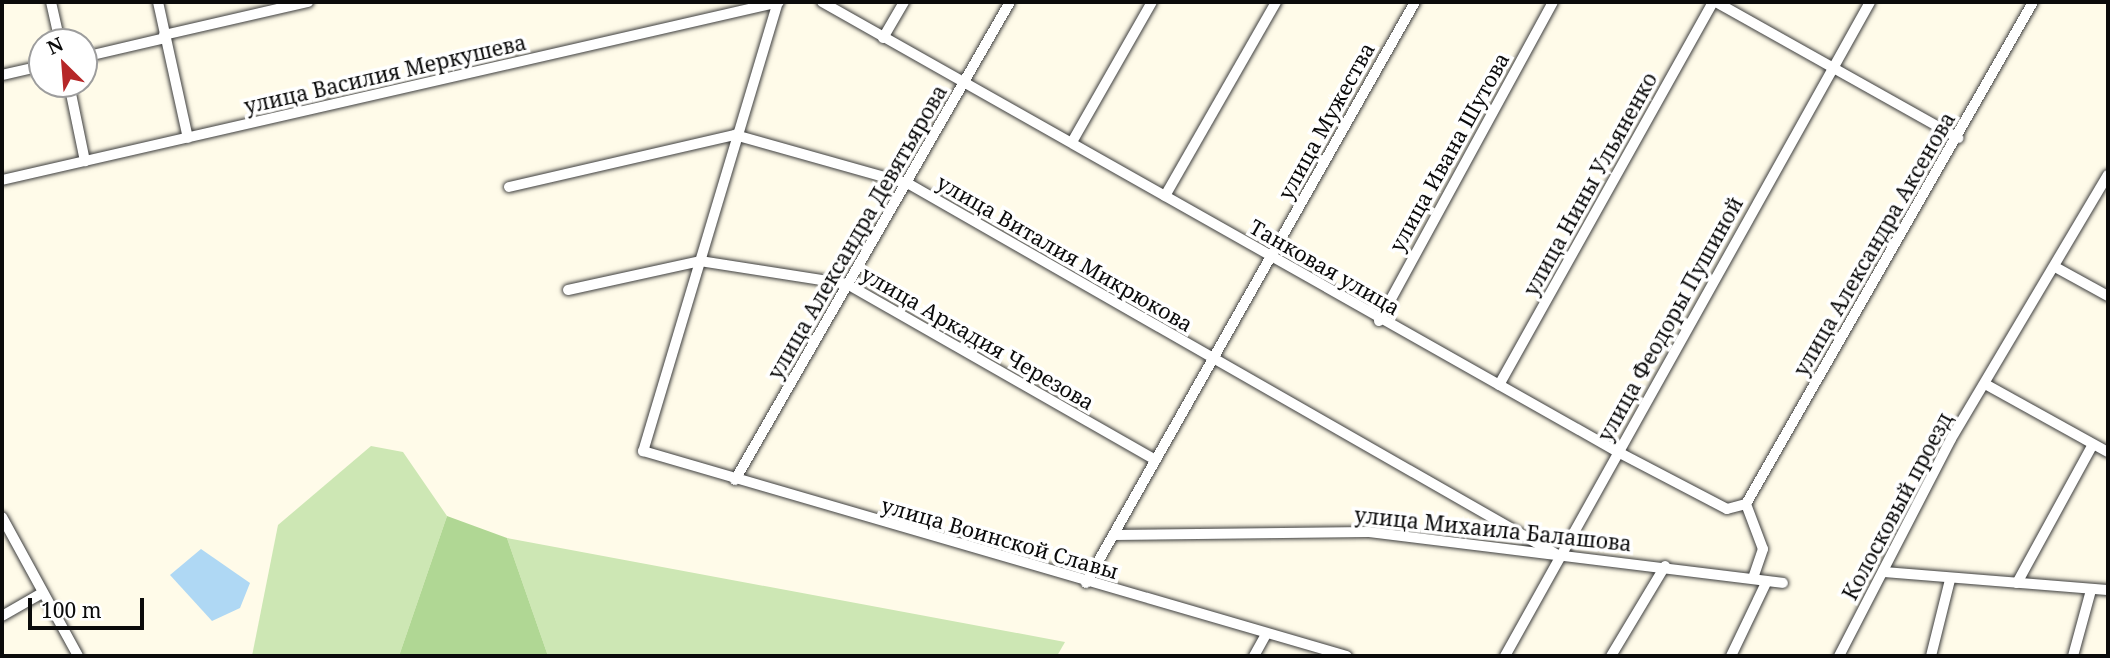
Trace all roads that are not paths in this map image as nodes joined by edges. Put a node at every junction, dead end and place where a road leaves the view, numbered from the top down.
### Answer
1 (51, 2) edge
2 (158, 2) edge
3 (308, 2) edge
4 (822, 2) edge
5 (904, 2) edge
6 (1010, 2) edge
7 (1152, 2) edge
8 (1276, 2) edge
9 (1415, 2) edge
10 (1553, 2) edge
11 (1715, 2) edge
12 (1870, 2) edge
13 (2033, 2) edge
14 (778, 4) edge
15 (57, 28) edge
16 (165, 36) junction
17 (883, 38) junction
18 (98, 53) edge
19 (1834, 67) junction
20 (28, 69) edge
21 (2, 75) edge
22 (966, 84) junction
23 (72, 98) edge
24 (735, 135) junction
25 (188, 138) junction
26 (1958, 138) junction
27 (1072, 142) junction
28 (85, 161) junction
29 (2108, 174) edge
30 (2, 180) edge
31 (909, 184) junction
32 (509, 187) dead end
33 (1165, 196) junction
34 (1271, 259) junction
35 (700, 261) junction
36 (2057, 268) junction
37 (847, 284) junction
38 (568, 290) dead end
39 (2108, 296) edge
40 (1378, 321) junction
41 (1213, 361) junction
42 (1499, 385) junction
43 (1987, 385) junction
44 (2093, 444) junction
45 (643, 451) joint
46 (1618, 452) junction
47 (2108, 452) edge
48 (1155, 460) junction
49 (735, 480) junction
50 (1746, 504) junction
51 (2, 517) edge
52 (1114, 535) junction
53 (1561, 557) junction
54 (1665, 566) junction
55 (1883, 572) junction
56 (1754, 579) junction
57 (1950, 580) junction
58 (1086, 583) junction
59 (1766, 583) junction
60 (1783, 583) dead end
61 (2017, 583) junction
62 (2091, 590) junction
63 (2108, 590) edge
64 (43, 593) junction
65 (2, 616) edge
66 (1266, 634) junction
67 (78, 656) edge
68 (1254, 656) edge
69 (1347, 656) edge
70 (1505, 656) edge
71 (1611, 656) edge
72 (1731, 656) edge
73 (1839, 656) edge
74 (1931, 656) edge
75 (2073, 656) edge

1 - 15 street
2 - 16 street
3 - 16 street
4 - 17 street, Танковая улица
5 - 17 street
6 - 22 street, улица Александра Девятьярова
7 - 27 street
8 - 33 street
9 - 34 street, улица Мужества
10 - 40 street, улица Ивана Шутова
11 - 19 street
11 - 42 street, улица Нины Ульяненко
12 - 19 street, улица Феодоры Пушиной
13 - 26 street, улица Александра Аксенова
14 - 24 street, улица Василия Меркушева
14 - 25 street, улица Василия Меркушева
16 - 18 street
16 - 25 street
17 - 22 street, Танковая улица
19 - 26 street
19 - 46 street, улица Феодоры Пушиной
20 - 21 street
22 - 27 street, Танковая улица
22 - 31 street, улица Александра Девятьярова
23 - 28 street
24 - 31 street, улица Виталия Микрюкова
24 - 32 street, улица Виталия Микрюкова
24 - 35 street, улица Василия Меркушева
25 - 28 street, улица Василия Меркушева
26 - 50 street, улица Александра Аксенова
27 - 33 street, Танковая улица
28 - 30 street, улица Василия Меркушева
29 - 36 street, Колосковый проезд
31 - 37 street, улица Александра Девятьярова
31 - 41 street, улица Виталия Микрюкова
33 - 34 street, Танковая улица
34 - 40 street, Танковая улица
34 - 41 street, улица Мужества
35 - 37 street, улица Аркадия Черезова
35 - 38 street, улица Аркадия Черезова
35 - 45 street, улица Василия Меркушева
36 - 39 street
36 - 43 street, Колосковый проезд
37 - 48 street, улица Аркадия Черезова
37 - 49 street, улица Александра Девятьярова
40 - 42 street, Танковая улица
41 - 48 street, улица Мужества
41 - 53 street, улица Виталия Микрюкова
42 - 46 street, Танковая улица
43 - 44 street
43 - 55 street, Колосковый проезд
44 - 47 street
44 - 61 street
45 - 49 street, улица Воинской Славы
46 - 50 street, Танковая улица
46 - 53 street, улица Феодоры Пушиной
48 - 52 street, улица Мужества
49 - 58 street, улица Воинской Славы
50 - 56 street
51 - 64 street
52 - 53 street, улица Михаила Балашова
52 - 58 street, улица Мужества
53 - 54 street, улица Михаила Балашова
53 - 70 street, улица Феодоры Пушиной
54 - 56 street, улица Михаила Балашова
54 - 71 street
55 - 57 street
55 - 73 street, Колосковый проезд
56 - 59 street, улица Михаила Балашова
57 - 61 street
57 - 74 street
58 - 66 street, улица Воинской Славы
59 - 60 street, улица Михаила Балашова
59 - 72 street
61 - 62 street
62 - 63 street
62 - 75 street
64 - 65 street
64 - 67 street
66 - 68 street
66 - 69 street, улица Воинской Славы

